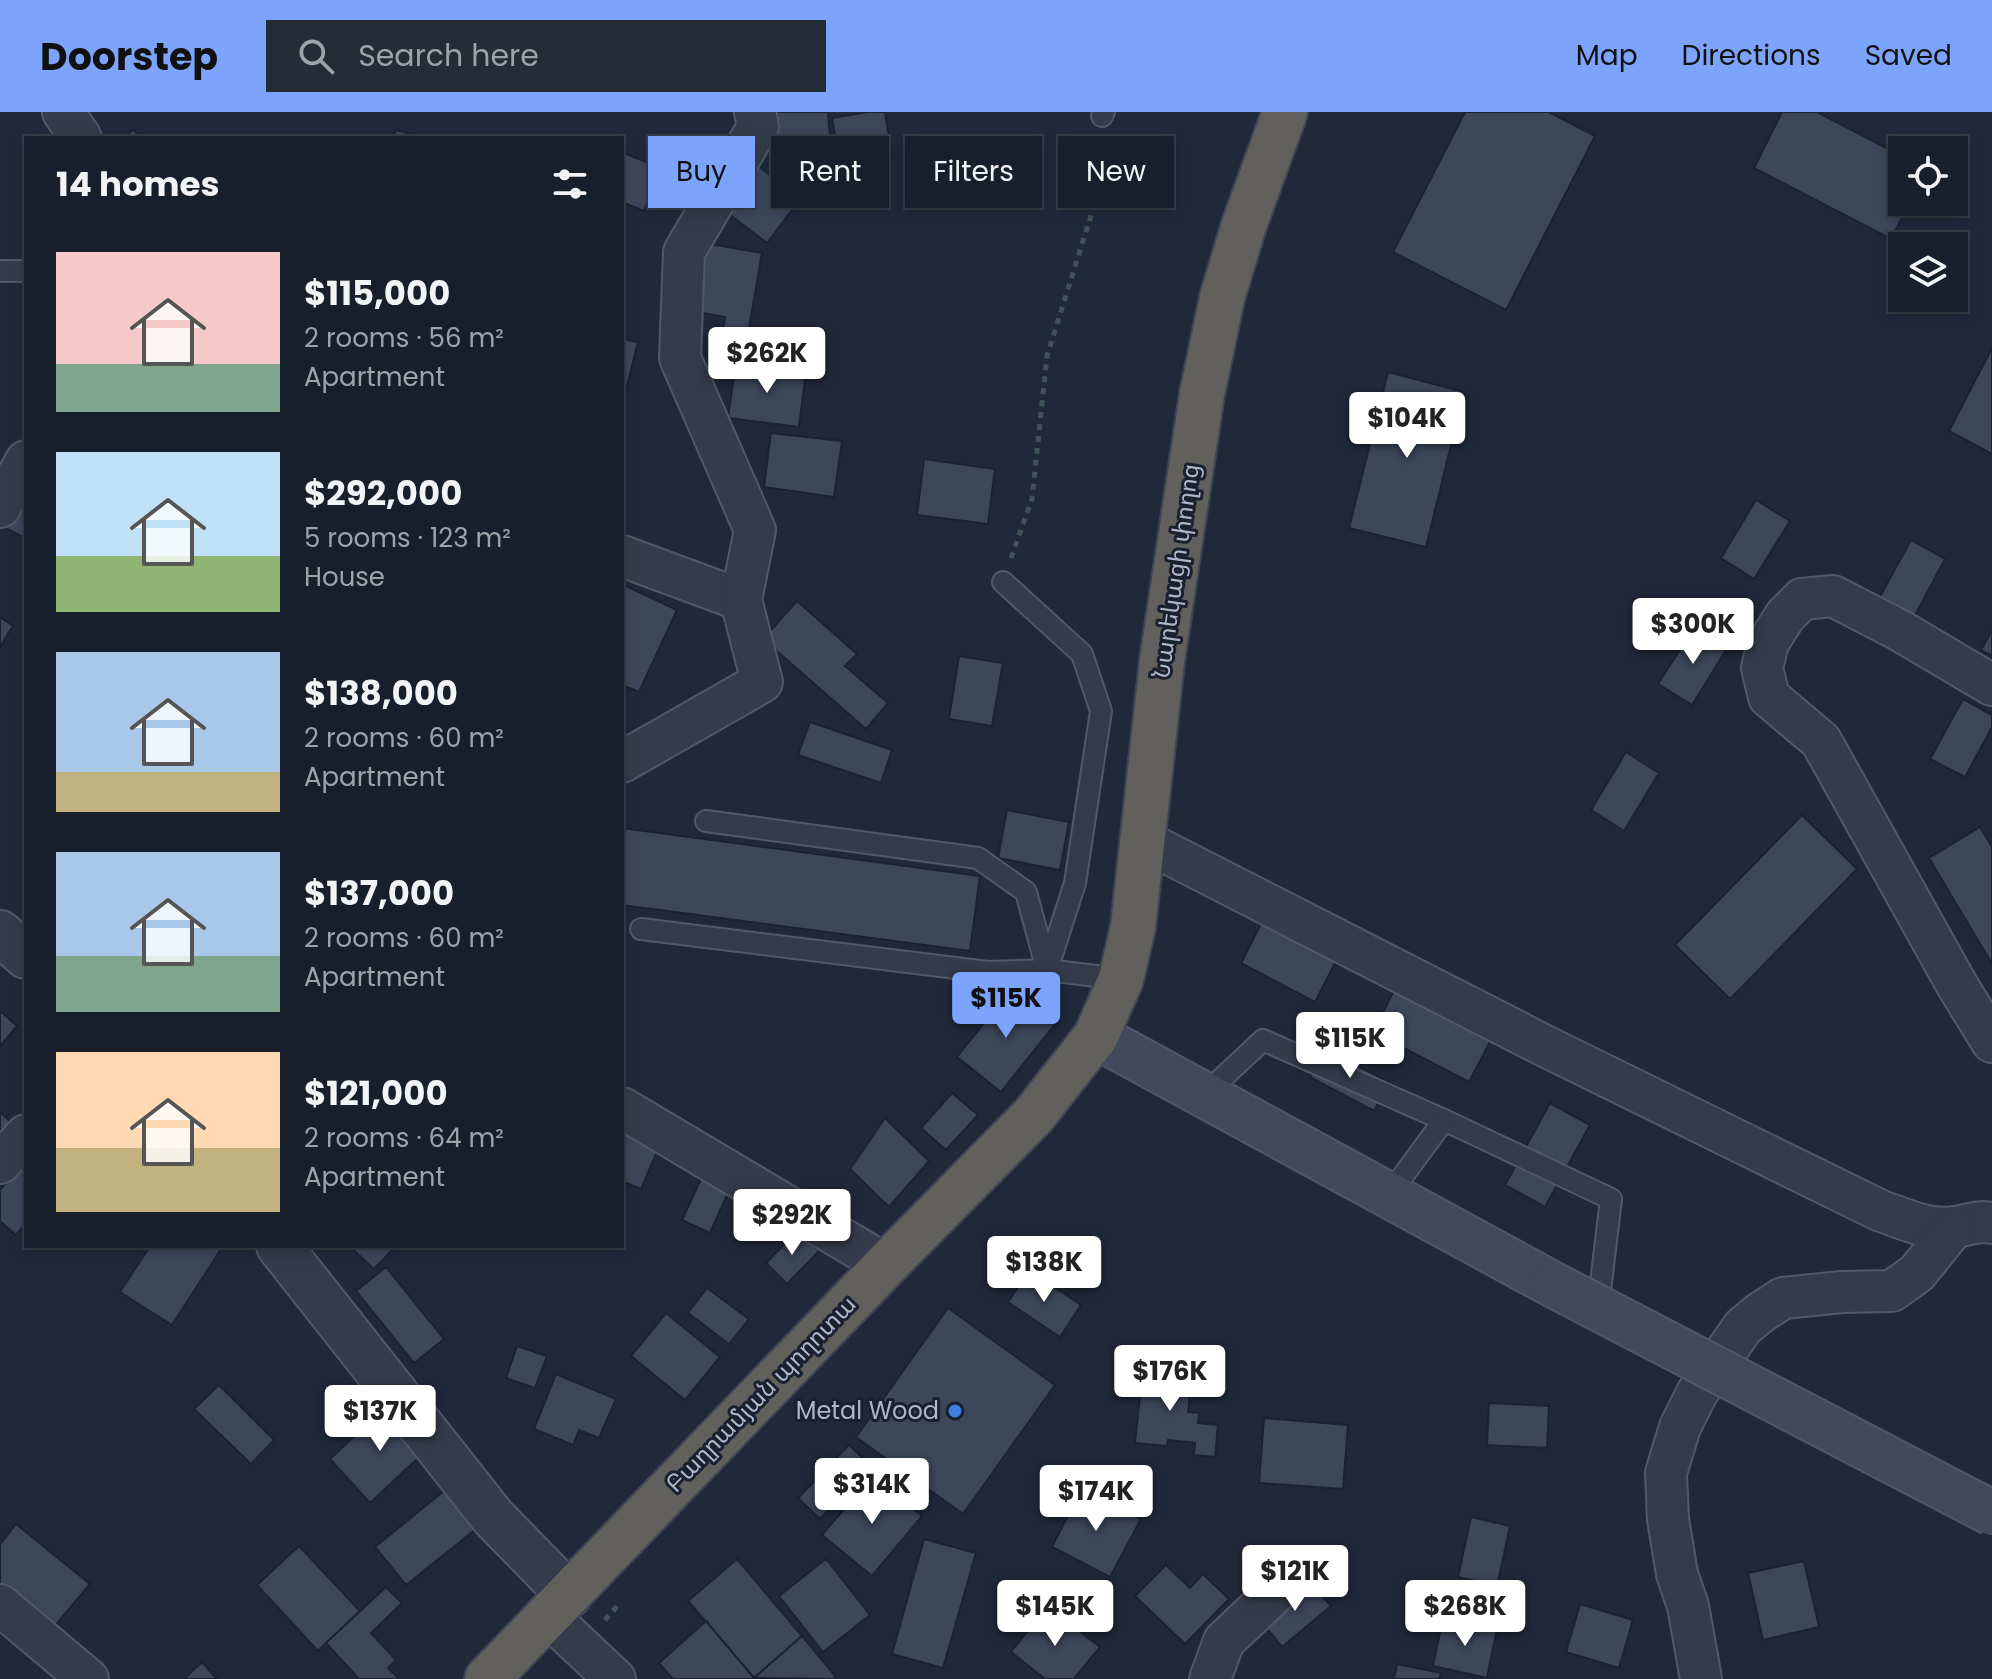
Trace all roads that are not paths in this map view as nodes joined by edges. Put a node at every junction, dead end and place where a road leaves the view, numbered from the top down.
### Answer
1 (63, 112) edge
2 (755, 112) edge
3 (1285, 112) edge
4 (80, 136) edge
5 (0, 271) edge
6 (24, 271) edge
7 (24, 465) edge
8 (0, 507) edge
9 (624, 557) edge
10 (1003, 582) road end
11 (741, 600) junction
12 (1992, 685) edge
13 (624, 761) edge
14 (706, 821) dead end
15 (1142, 840) junction
16 (641, 929) dead end
17 (1047, 970) junction
18 (1121, 979) junction
19 (1096, 1036) junction
20 (1992, 1042) edge
21 (1204, 1095) junction
22 (624, 1109) edge
23 (1444, 1120) junction
24 (24, 1137) edge
25 (0, 1163) edge
26 (1389, 1195) junction
27 (1979, 1220) edge
28 (281, 1248) edge
29 (884, 1267) junction
30 (1598, 1308) junction
31 (1992, 1513) edge
32 (1294, 1575) dead end
33 (0, 1605) edge
34 (558, 1605) junction
35 (88, 1679) edge
36 (487, 1679) edge
37 (615, 1679) edge
38 (1210, 1679) edge
39 (1701, 1679) edge

1 - 4 street
2 - 11 street
3 - 15 highway, Նարեկացի փողոց
5 - 6 lane
7 - 8 street
9 - 11 street
10 - 17 lane
11 - 13 street
12 - 20 street
14 - 17 lane
15 - 18 highway, Նարեկացի փողոց
15 - 27 street
16 - 17 lane
17 - 18 lane
18 - 19 highway, Նարեկացի փողոց
19 - 21 main road
19 - 29 highway, Բաղրամյան պողոտա
21 - 23 lane
21 - 26 main road
22 - 29 street
23 - 26 lane
23 - 30 lane
24 - 25 street
26 - 30 main road, bridge
27 - 39 street
28 - 34 street
29 - 34 highway, Բաղրամյան պողոտա
30 - 31 main road, bridge
32 - 38 street
33 - 35 street
34 - 36 highway, Բաղրամյան պողոտա
34 - 37 street

